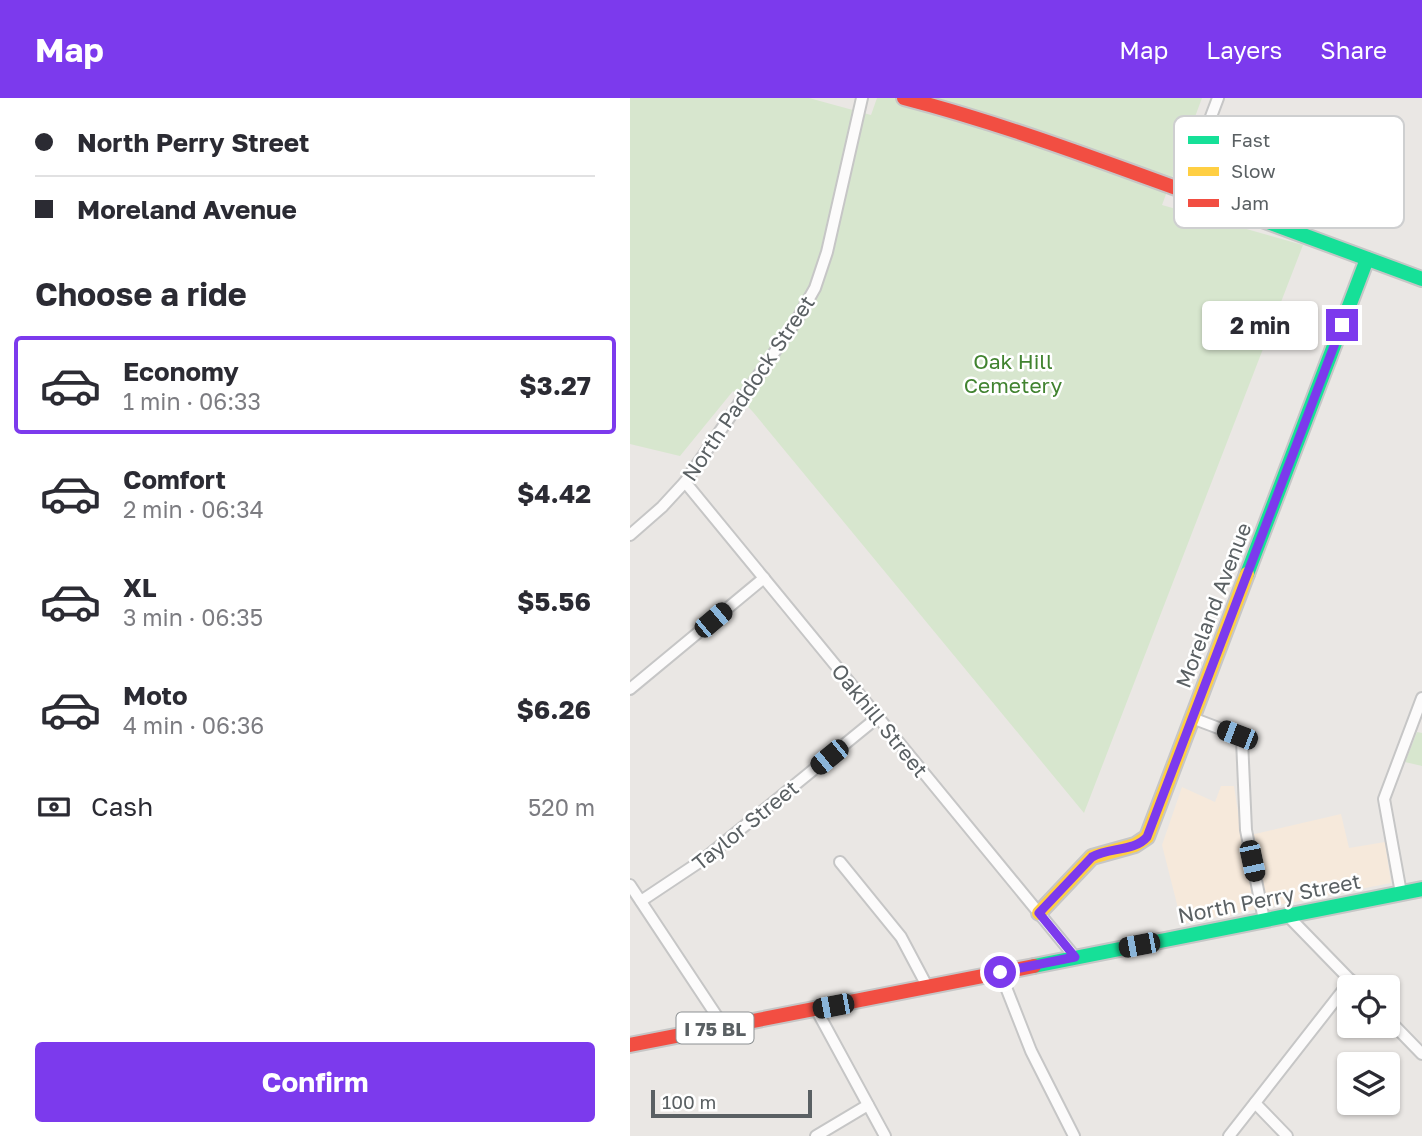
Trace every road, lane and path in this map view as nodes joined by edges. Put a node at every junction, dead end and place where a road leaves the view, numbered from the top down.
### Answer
1 (862, 98) edge
2 (904, 98) edge
3 (1218, 98) edge
4 (1211, 116) edge
5 (1174, 188) edge
6 (1283, 228) edge
7 (1367, 259) junction
8 (1422, 279) edge
9 (685, 482) junction
10 (630, 535) edge
11 (764, 578) junction
12 (630, 689) edge
13 (1422, 698) edge
14 (878, 717) junction
15 (1192, 718) junction
16 (840, 862) dead end
17 (630, 885) edge
18 (1422, 889) edge
19 (1401, 893) junction
20 (641, 901) junction
21 (1039, 913) junction
22 (1288, 916) junction
23 (1264, 920) junction
24 (1075, 957) junction
25 (1000, 972) junction
26 (1345, 975) edge
27 (927, 986) junction
28 (1337, 1004) edge
29 (816, 1009) junction
30 (723, 1027) junction
31 (1400, 1031) edge
32 (630, 1045) edge
33 (1422, 1054) edge
34 (1255, 1103) junction
35 (868, 1105) junction
36 (816, 1136) edge
37 (885, 1136) edge
38 (1074, 1136) edge
39 (1229, 1136) edge
40 (1287, 1136) edge

1 - 9 street, North Paddock Street
2 - 5 main road
3 - 4 street
6 - 7 main road
7 - 8 main road
7 - 15 main road, Moreland Avenue
9 - 10 street, North Paddock Street
9 - 11 street, Oakhill Street
11 - 12 street
11 - 14 street, Oakhill Street
13 - 19 street
14 - 20 street, Taylor Street
14 - 21 street, Oakhill Street
15 - 21 main road, Moreland Avenue
15 - 23 street
16 - 27 street
17 - 20 street
18 - 19 main road, North Perry Street / I 75 BL
19 - 22 main road, North Perry Street / I 75 BL
20 - 30 street
21 - 24 street, Oakhill Street
22 - 23 main road, North Perry Street / I 75 BL
22 - 26 street
23 - 24 main road, North Perry Street / I 75 BL
24 - 25 main road, North Perry Street / I 75 BL
25 - 27 main road, North Perry Street / I 75 BL
25 - 38 street
27 - 29 main road, North Perry Street / I 75 BL
28 - 34 street
29 - 30 main road, North Perry Street / I 75 BL
29 - 35 street
30 - 32 main road, North Perry Street / I 75 BL
31 - 33 street
34 - 39 street
34 - 40 street
35 - 36 street
35 - 37 street

